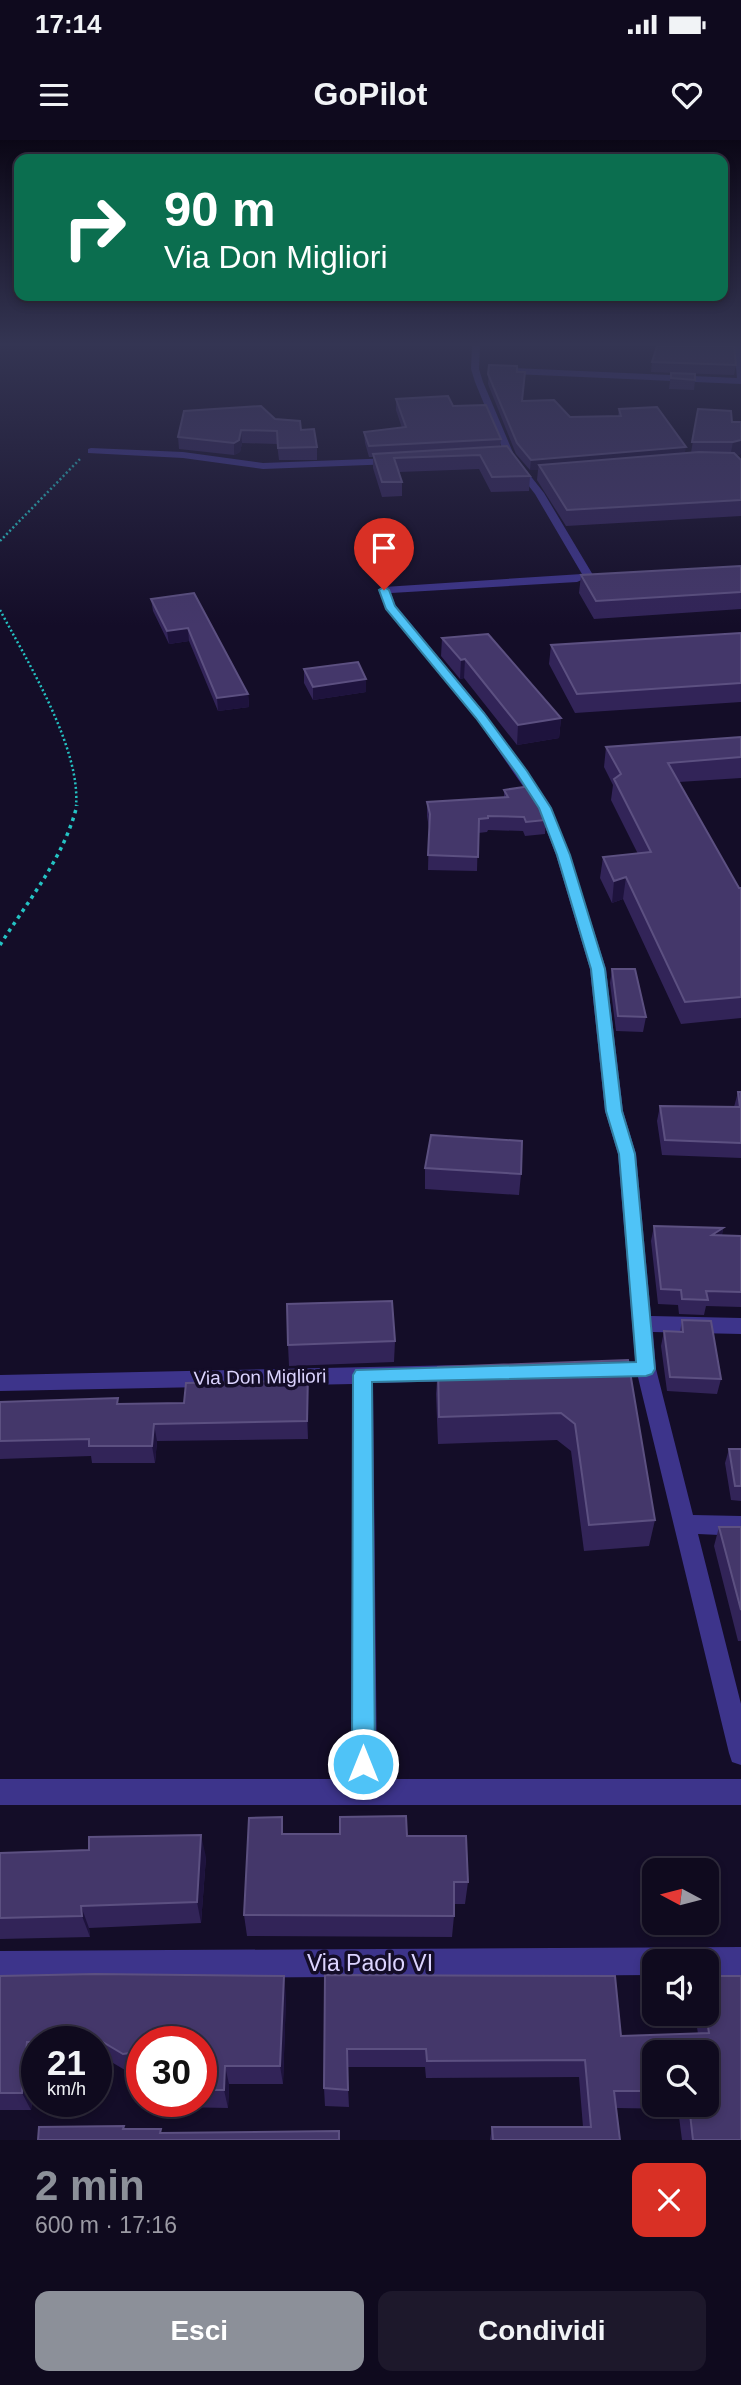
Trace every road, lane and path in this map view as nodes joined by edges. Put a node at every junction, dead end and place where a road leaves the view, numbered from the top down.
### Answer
1 (504, 439) edge
2 (91, 452) joint
3 (510, 455) junction
4 (496, 456) edge
5 (399, 461) edge
6 (0, 541) edge
7 (0, 610) edge
8 (0, 946) edge
9 (643, 1324) junction
10 (741, 1326) edge
11 (484, 1372) edge
12 (363, 1375) junction
13 (0, 1383) edge
14 (684, 1524) junction
15 (741, 1526) edge
16 (741, 1753) edge
17 (0, 1792) edge
18 (364, 1792) junction
19 (741, 1792) edge
20 (741, 1961) edge
21 (0, 1965) edge

1 - 3 street
2 - 5 street
2 - 6 path
3 - 4 street
3 - 9 street
7 - 8 path
9 - 10 street
9 - 14 street
11 - 12 street, Via Don Migliori
12 - 13 street, Via Don Migliori
12 - 18 street
14 - 15 street
14 - 16 street
17 - 18 street
18 - 19 street
20 - 21 street, Via Paolo VI

